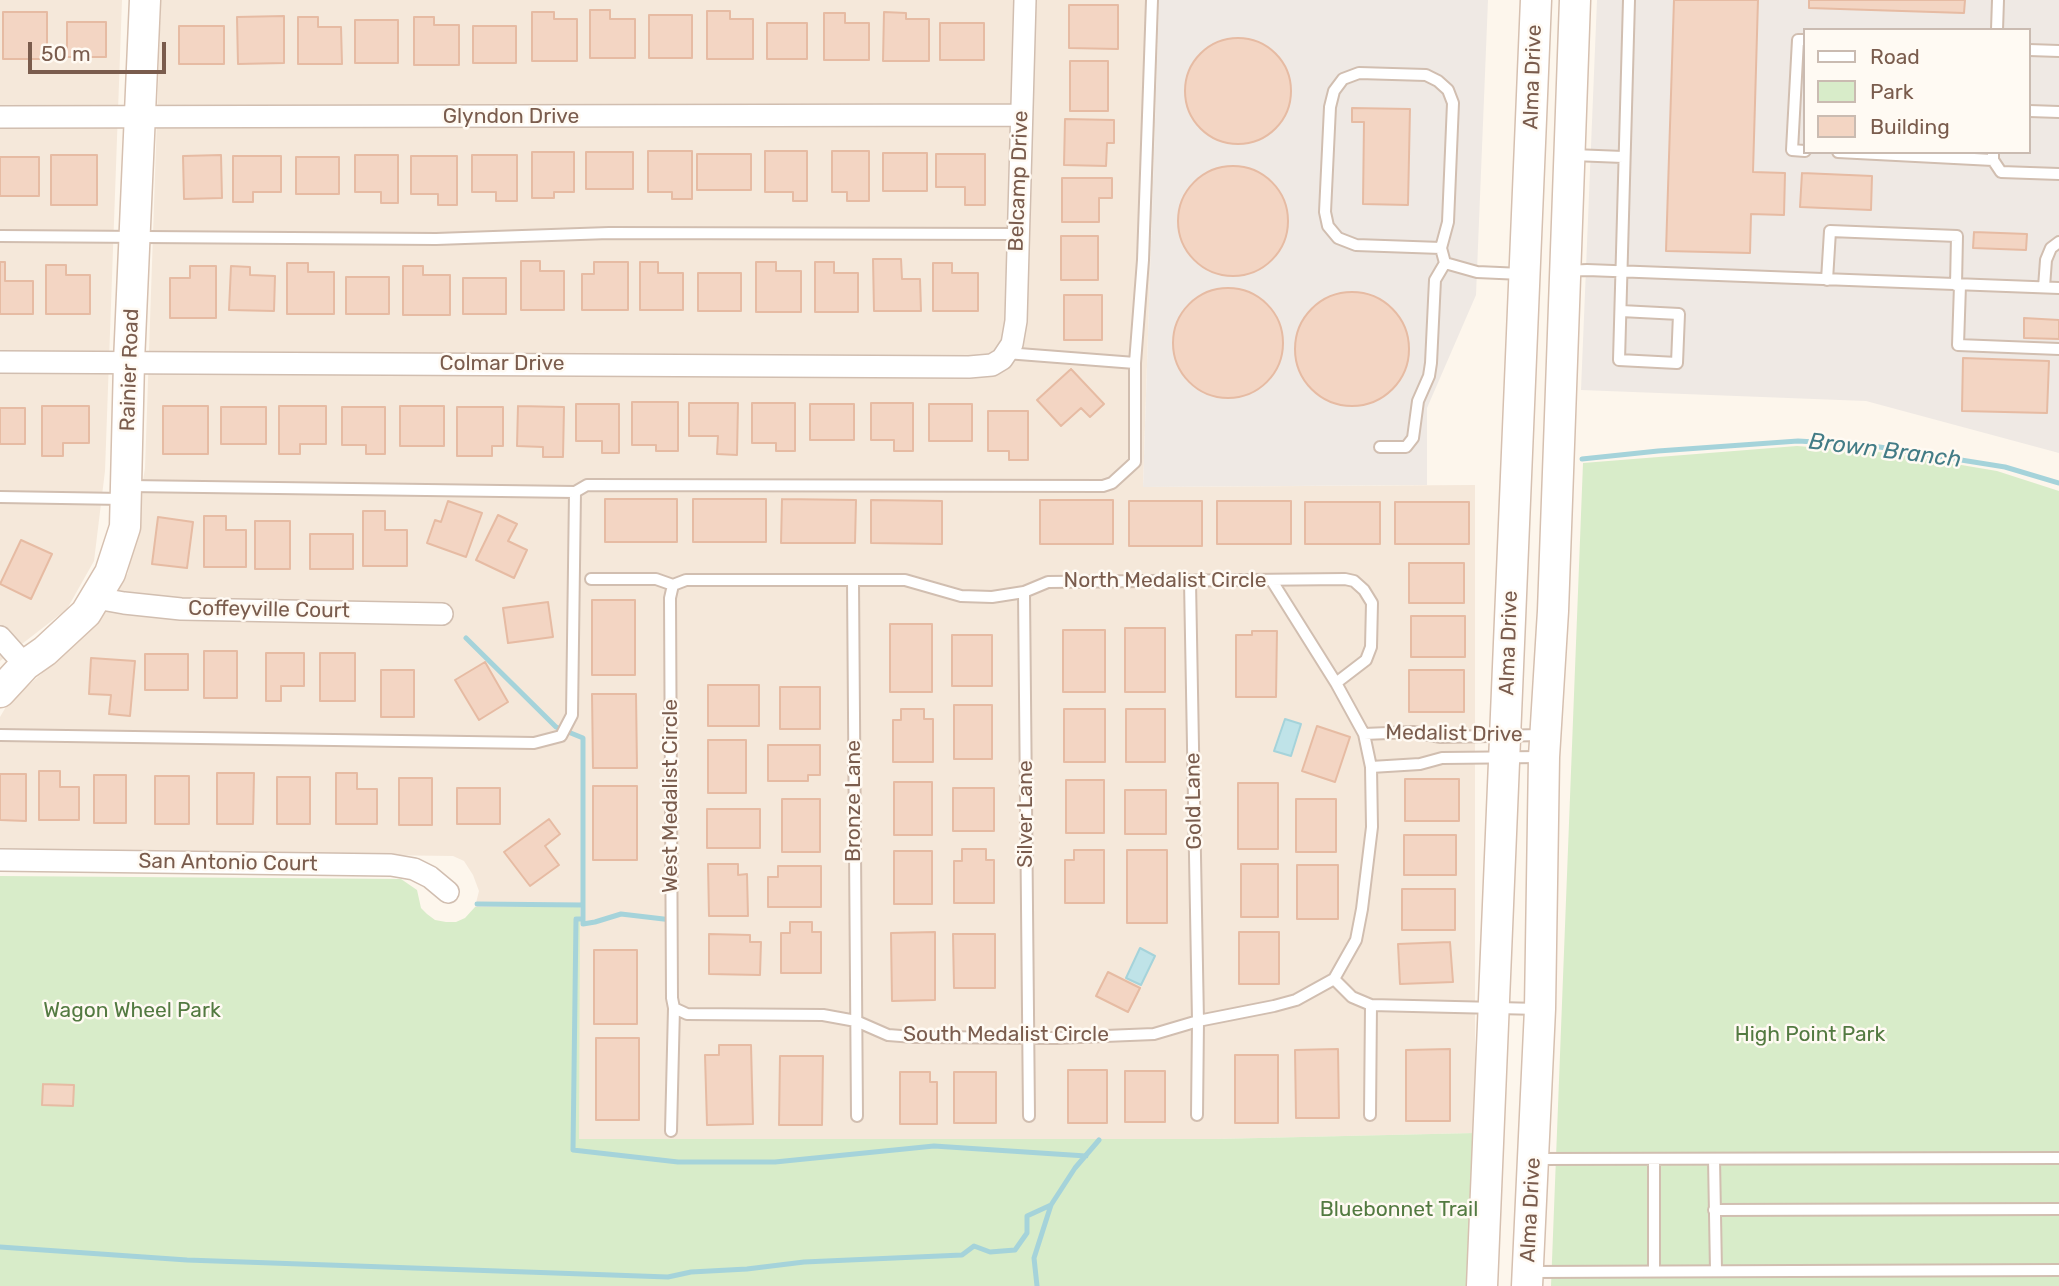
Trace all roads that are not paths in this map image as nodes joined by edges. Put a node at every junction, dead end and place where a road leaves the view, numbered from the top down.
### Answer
1 (145, 0) edge
2 (1025, 0) edge
3 (1152, 0) edge
4 (1536, 0) edge
5 (1575, 0) edge
6 (1629, 0) edge
7 (1998, 0) edge
8 (1997, 28) edge
9 (1804, 40) edge
10 (2031, 50) edge
11 (2059, 51) edge
12 (2031, 111) edge
13 (2059, 112) edge
14 (1021, 115) junction
15 (0, 117) edge
16 (140, 119) junction
17 (1804, 151) edge
18 (1916, 154) edge
19 (1569, 155) junction
20 (1993, 156) edge
21 (1623, 157) junction
22 (2059, 174) edge
23 (1018, 234) junction
24 (0, 236) edge
25 (135, 239) junction
26 (2059, 242) edge
27 (1441, 248) junction
28 (1445, 264) junction
29 (1564, 271) junction
30 (1621, 272) junction
31 (1525, 274) junction
32 (1827, 280) junction
33 (1958, 285) junction
34 (2044, 287) junction
35 (2059, 288) edge
36 (1621, 311) junction
37 (2059, 349) edge
38 (1004, 356) junction
39 (0, 362) edge
40 (129, 362) junction
41 (1135, 363) junction
42 (1380, 447) dead end
43 (126, 492) junction
44 (575, 492) junction
45 (0, 497) edge
46 (591, 579) dead end
47 (853, 581) junction
48 (1190, 581) junction
49 (1272, 581) junction
50 (673, 586) junction
51 (1024, 592) junction
52 (96, 598) junction
53 (442, 614) dead end
54 (0, 637) edge
55 (25, 665) junction
56 (1336, 683) junction
57 (0, 692) edge
58 (1364, 734) junction
59 (0, 735) edge
60 (1505, 745) junction
61 (1544, 746) junction
62 (1371, 767) junction
63 (0, 860) edge
64 (448, 892) dead end
65 (1334, 979) junction
66 (1371, 1005) junction
67 (674, 1008) junction
68 (1494, 1008) junction
69 (1540, 1009) junction
70 (856, 1021) junction
71 (1198, 1021) junction
72 (1027, 1036) junction
73 (1197, 1115) dead end
74 (1370, 1115) dead end
75 (857, 1116) dead end
76 (1029, 1116) dead end
77 (671, 1131) dead end
78 (2059, 1158) edge
79 (1534, 1159) junction
80 (1654, 1159) junction
81 (1714, 1159) junction
82 (2059, 1209) edge
83 (1714, 1210) junction
84 (2059, 1270) edge
85 (1654, 1271) junction
86 (1716, 1271) junction
87 (1482, 1278) edge
88 (1527, 1279) edge

1 - 16 main road, Rainier Road
2 - 14 street, Belcamp Drive
3 - 41 lane
4 - 31 main road, Alma Drive
5 - 19 main road, Alma Drive
6 - 21 lane
7 - 8 lane
9 - 17 lane
10 - 11 lane
12 - 13 lane
14 - 16 street, Glyndon Drive
14 - 23 street, Belcamp Drive
15 - 16 street, Glyndon Drive
16 - 25 main road, Rainier Road
18 - 20 lane
19 - 21 lane
19 - 29 main road, Alma Drive
20 - 22 lane
21 - 30 lane
23 - 25 lane
23 - 38 street, Belcamp Drive
24 - 25 lane
25 - 40 main road, Rainier Road
26 - 34 lane
27 - 27 lane
27 - 28 lane
28 - 31 lane
28 - 42 lane
29 - 30 lane
29 - 31 main road
29 - 61 main road, Alma Drive
30 - 32 lane
30 - 36 lane
31 - 60 main road, Alma Drive
32 - 33 lane
32 - 33 lane
33 - 34 lane
33 - 37 lane
34 - 35 lane
36 - 36 lane
38 - 40 street, Colmar Drive
38 - 41 lane
39 - 40 street, Colmar Drive
40 - 43 main road, Rainier Road
41 - 44 lane
43 - 44 lane
43 - 45 lane
43 - 52 main road, Rainier Road
44 - 59 lane
46 - 50 lane
47 - 50 lane, North Medalist Circle
47 - 51 lane, North Medalist Circle
47 - 70 lane, Bronze Lane
48 - 49 lane, North Medalist Circle
48 - 51 lane, North Medalist Circle
48 - 71 lane, Gold Lane
49 - 56 lane
49 - 56 lane, North Medalist Circle
50 - 67 lane, West Medalist Circle
51 - 72 lane, Silver Lane
52 - 53 street, Coffeyville Court
52 - 55 main road, Rainier Road
54 - 55 street
55 - 57 main road, Rainier Road
56 - 58 lane
58 - 60 lane, Medalist Drive
58 - 62 lane
60 - 61 lane, Medalist Drive
60 - 61 lane, Medalist Drive
60 - 62 lane, Medalist Drive
60 - 68 main road, Alma Drive
61 - 69 main road, Alma Drive
62 - 65 lane
63 - 64 street, San Antonio Court
65 - 66 lane
65 - 71 lane, South Medalist Circle
66 - 68 lane
66 - 74 lane
67 - 70 lane, South Medalist Circle
67 - 77 lane, West Medalist Circle
68 - 69 lane
68 - 87 main road, Alma Drive
69 - 79 main road, Alma Drive
70 - 72 lane, South Medalist Circle
70 - 75 lane, Bronze Lane
71 - 72 lane, South Medalist Circle
71 - 73 lane, Gold Lane
72 - 76 lane, Silver Lane
78 - 81 lane
79 - 80 lane
79 - 88 main road, Alma Drive
80 - 81 lane
80 - 85 lane
81 - 83 lane
82 - 83 lane
83 - 86 lane
84 - 86 lane
85 - 86 lane
85 - 88 lane
87 - 88 main road

